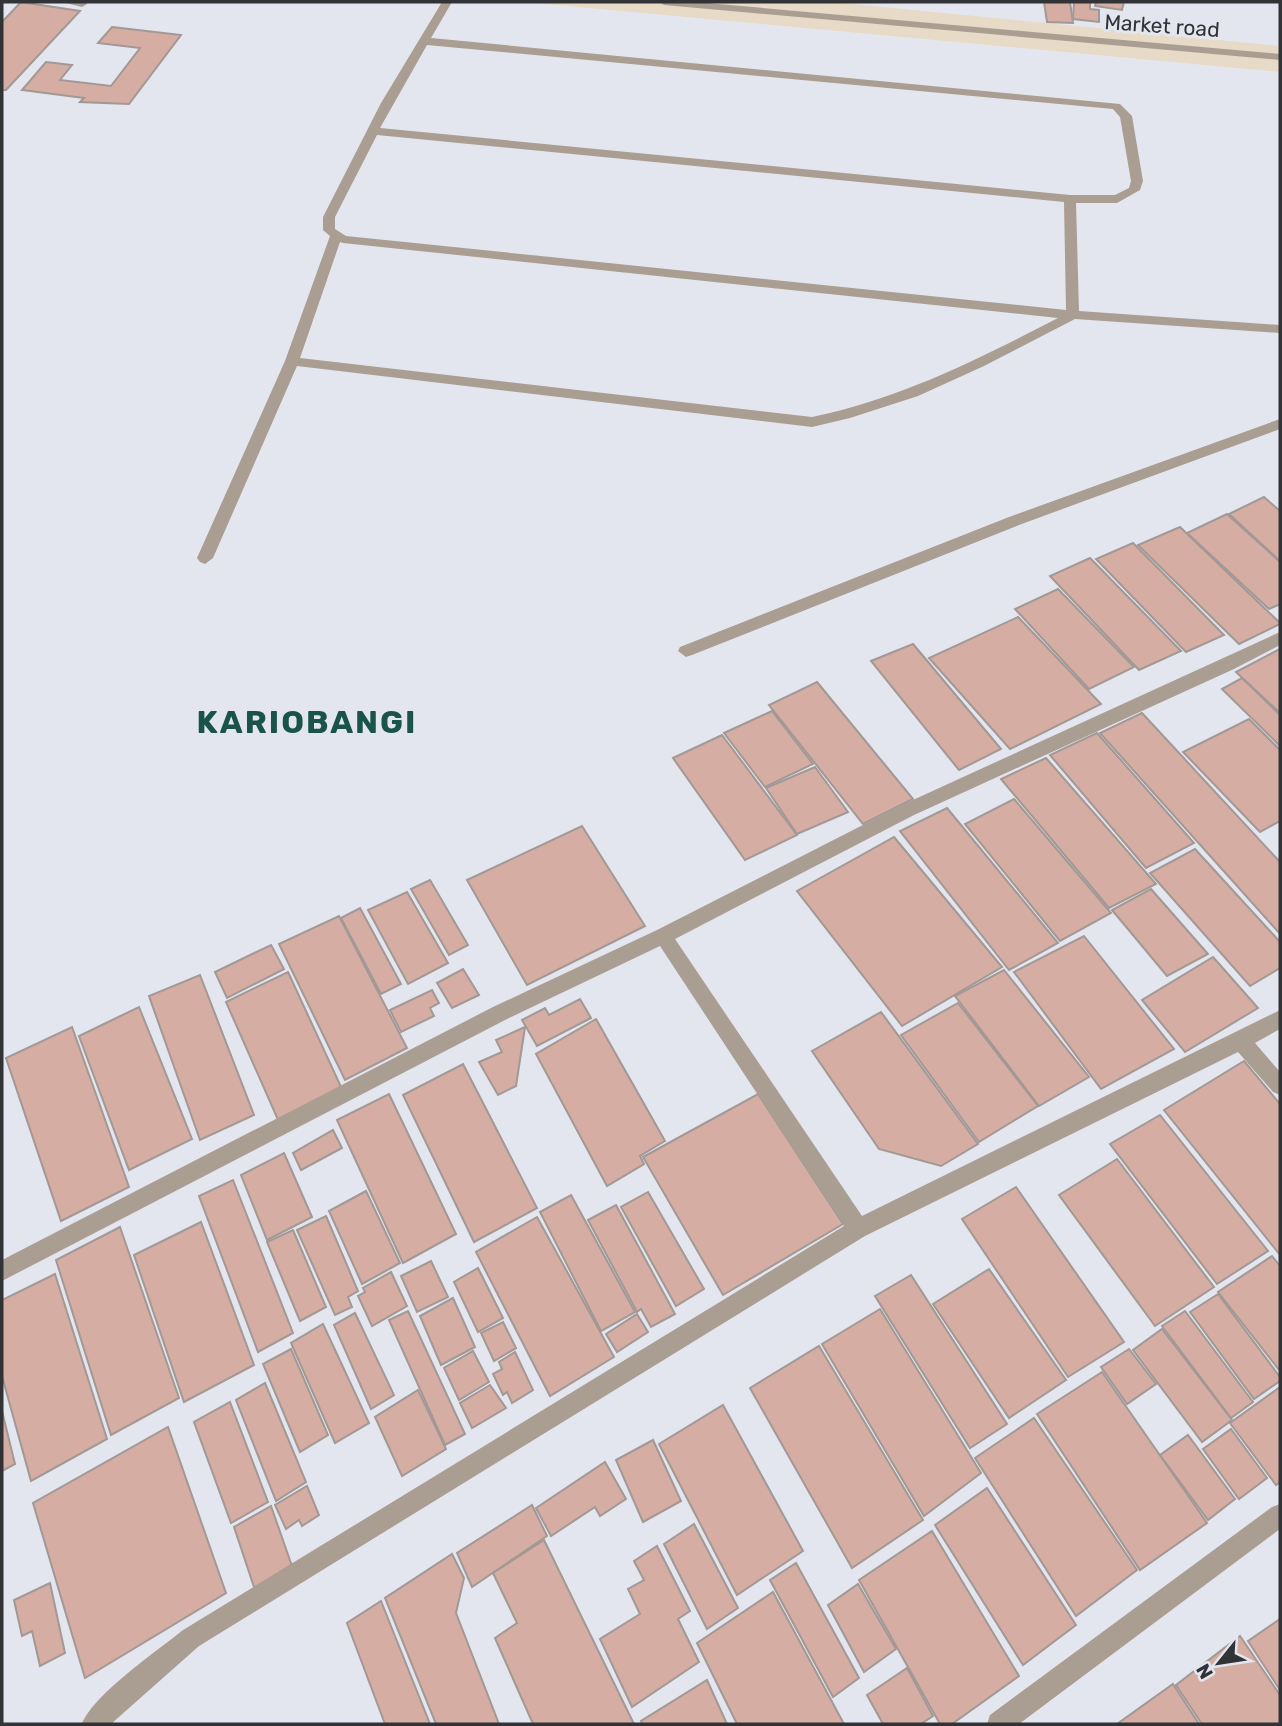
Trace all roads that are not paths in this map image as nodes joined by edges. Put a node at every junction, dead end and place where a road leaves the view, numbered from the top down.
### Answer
1 (67, 2) edge
2 (447, 2) edge
3 (664, 2) edge
4 (82, 4) dead end
5 (714, 4) edge
6 (424, 41) junction
7 (1280, 57) edge
8 (373, 131) junction
9 (1070, 199) junction
10 (336, 235) junction
11 (1073, 315) junction
12 (1280, 330) edge
13 (292, 361) junction
14 (1280, 424) edge
15 (205, 558) dead end
16 (1280, 638) edge
17 (686, 651) dead end
18 (663, 936) junction
19 (1280, 1018) edge
20 (1241, 1041) junction
21 (1280, 1086) edge
22 (858, 1229) junction
23 (2, 1271) edge
24 (1280, 1515) edge
25 (94, 1724) edge
26 (999, 1724) edge

1 - 4 street
2 - 6 street
3 - 5 street, Market road
5 - 7 street, Market road
6 - 8 street
6 - 9 street
8 - 9 street
8 - 10 street
9 - 11 street
10 - 11 street
10 - 13 street
11 - 12 street
11 - 13 street
13 - 15 street
14 - 17 street
16 - 18 street
18 - 22 street
18 - 23 street
19 - 20 street
20 - 21 street
20 - 22 street
22 - 25 street
24 - 26 street

